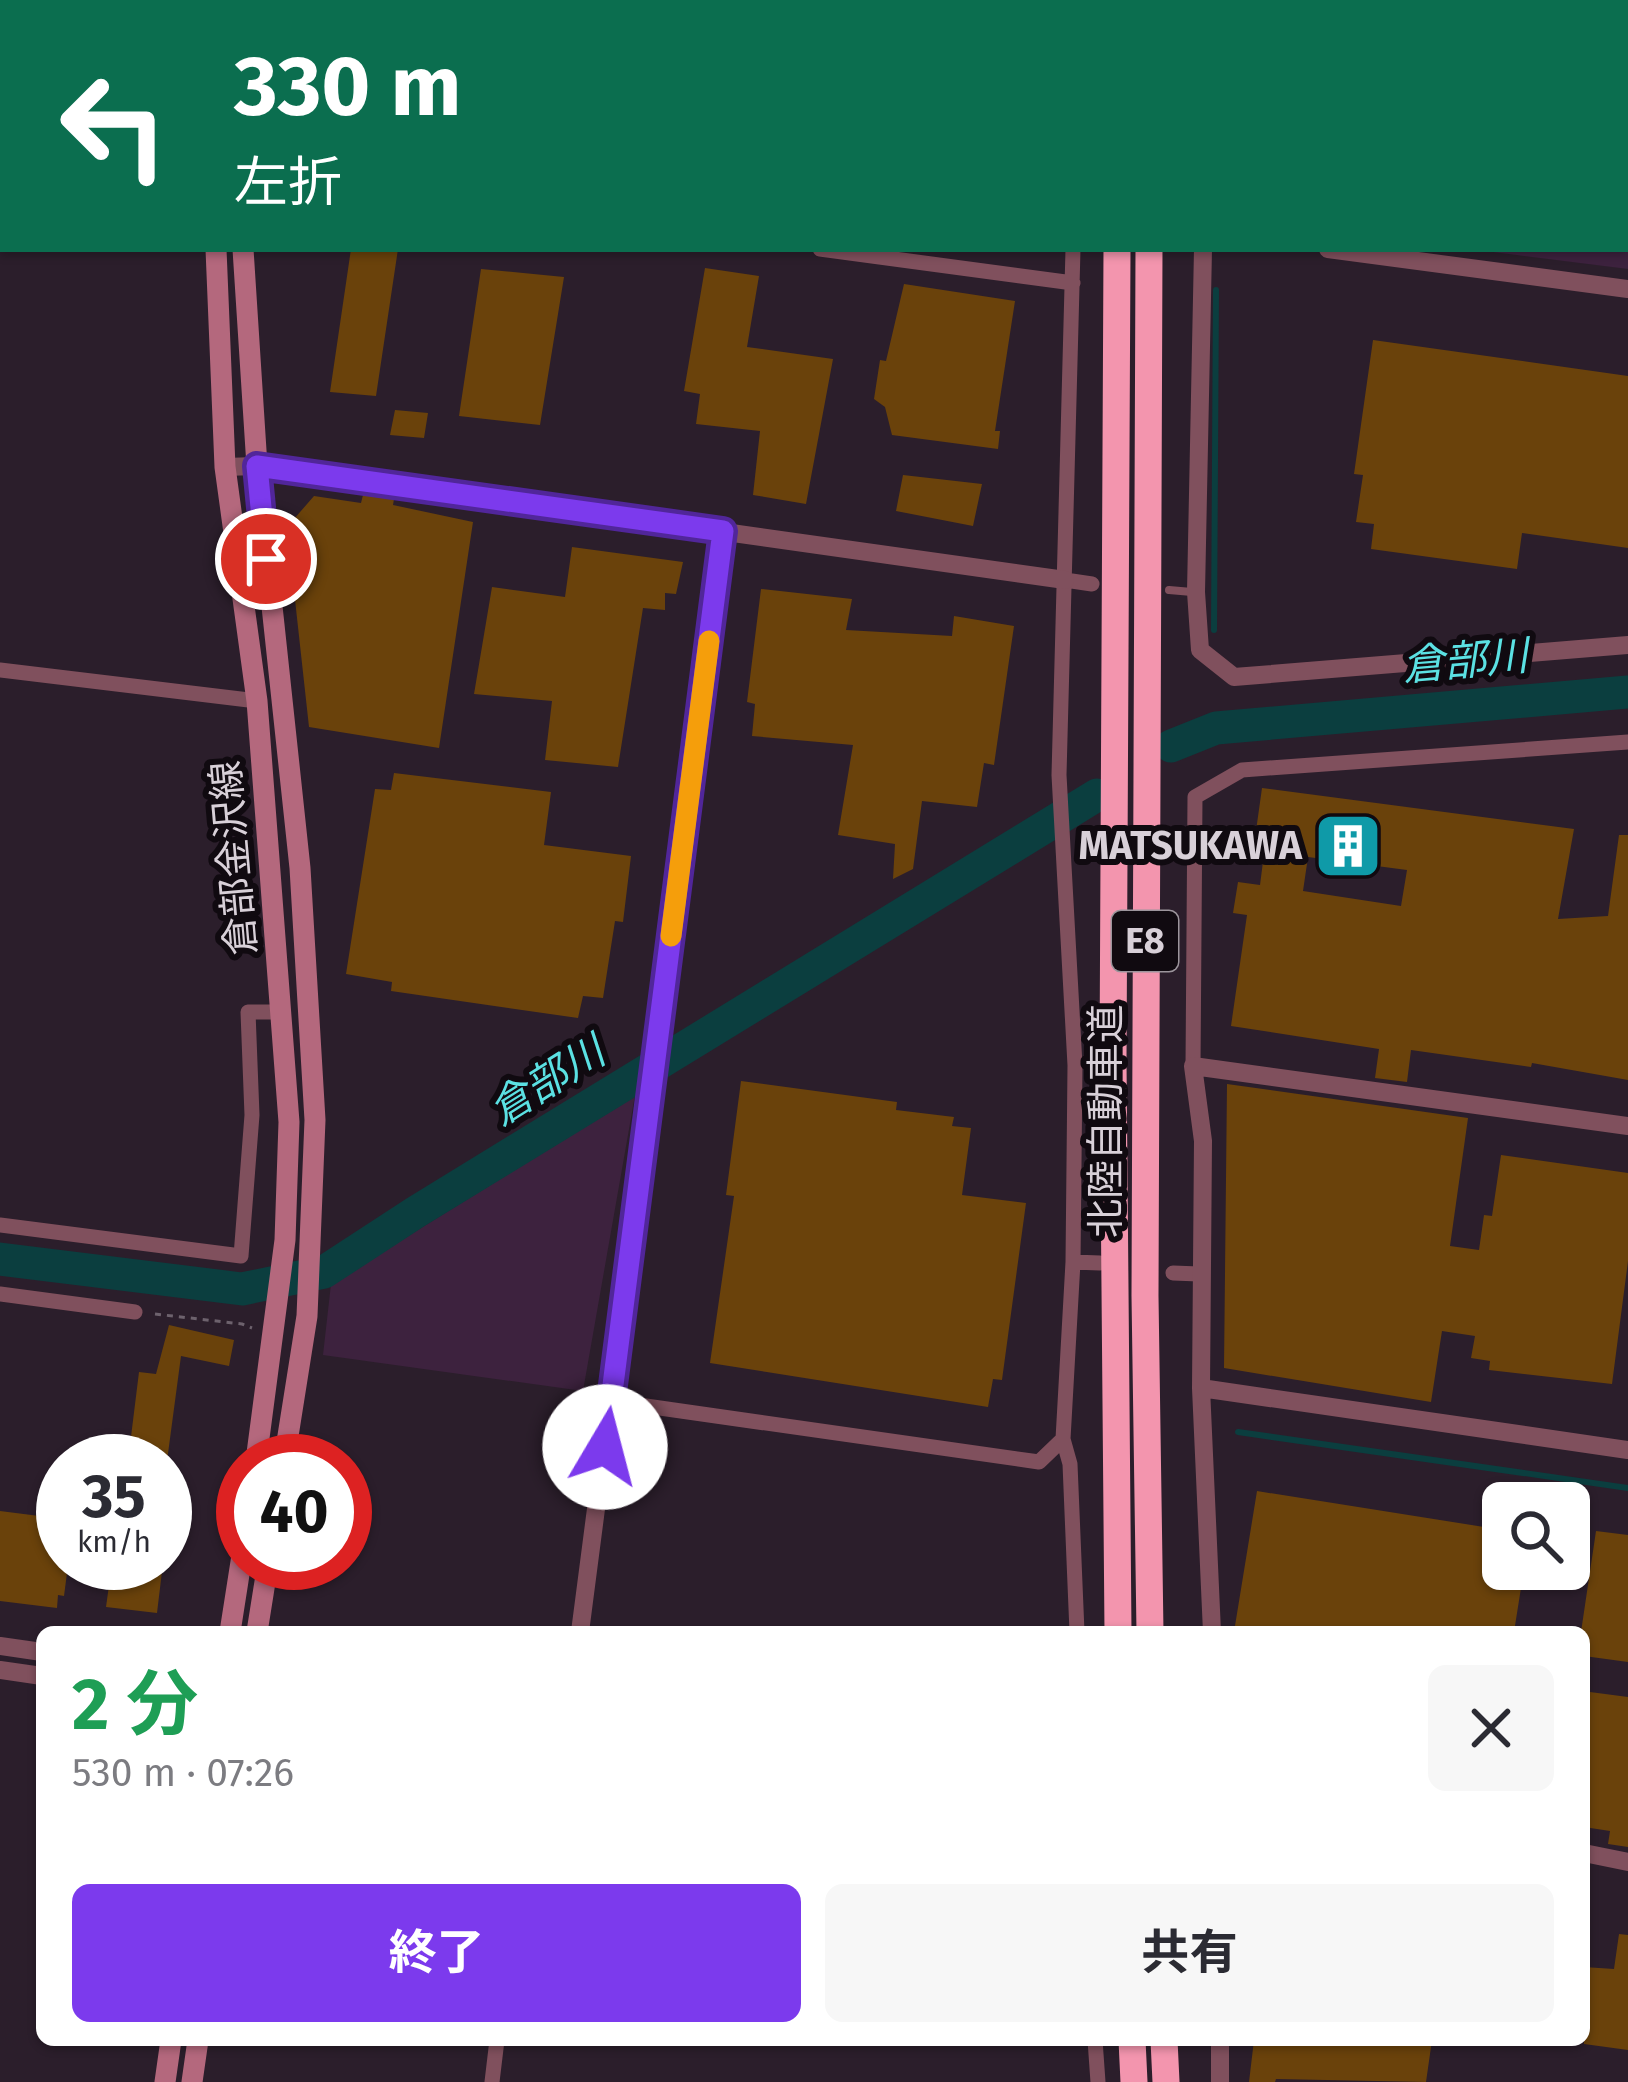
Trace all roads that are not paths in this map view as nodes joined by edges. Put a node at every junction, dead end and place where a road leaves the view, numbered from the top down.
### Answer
1 (215, 252) edge
2 (243, 252) edge
3 (842, 252) edge
4 (1073, 252) edge
5 (1118, 252) edge
6 (1149, 252) edge
7 (1203, 252) edge
8 (1350, 252) edge
9 (1073, 283) junction
10 (1628, 289) edge
11 (257, 466) junction
12 (225, 467) junction
13 (723, 531) junction
14 (1065, 580) junction
15 (1092, 584) dead end
16 (1169, 590) dead end
17 (1196, 592) junction
18 (1628, 646) edge
19 (0, 670) edge
20 (256, 701) junction
21 (1628, 742) edge
22 (283, 1012) junction
23 (1193, 1066) junction
24 (1628, 1126) edge
25 (0, 1225) edge
26 (1073, 1262) junction
27 (1100, 1263) dead end
28 (1173, 1273) dead end
29 (1199, 1274) junction
30 (0, 1294) edge
31 (135, 1312) road end
32 (1201, 1388) junction
33 (611, 1401) junction
34 (260, 1434) edge
35 (288, 1434) edge
36 (1063, 1439) junction
37 (1628, 1450) edge
38 (237, 1590) edge
39 (264, 1590) edge
40 (231, 1626) edge
41 (258, 1626) edge
42 (581, 1626) edge
43 (1077, 1626) edge
44 (1118, 1626) edge
45 (1150, 1626) edge
46 (1212, 1626) edge
47 (0, 1646) edge
48 (36, 1651) edge
49 (0, 1670) edge
50 (36, 1675) edge
51 (1590, 1854) edge
52 (1628, 1862) edge
53 (170, 2046) edge
54 (197, 2046) edge
55 (496, 2046) edge
56 (1095, 2046) edge
57 (1132, 2046) edge
58 (1163, 2046) edge
59 (1220, 2046) edge
60 (165, 2082) edge
61 (192, 2082) edge
62 (492, 2082) edge
63 (1097, 2082) edge
64 (1134, 2082) edge
65 (1166, 2082) edge
66 (1220, 2082) edge

1 - 12 main road, 倉部金沢線
2 - 11 main road, 倉部金沢線
3 - 9 street
4 - 9 street
5 - 44 highway, 北陸自動車道 / E8
6 - 45 highway, 北陸自動車道 / E8
7 - 17 street
8 - 10 street
9 - 14 street
11 - 12 street
11 - 13 street
11 - 35 main road, 倉部金沢線
12 - 20 main road, 倉部金沢線
13 - 14 street
13 - 33 street
14 - 15 street
14 - 26 street
16 - 17 lane
17 - 18 street
19 - 20 street
20 - 22 main road, 倉部金沢線
21 - 23 street
22 - 25 street
22 - 34 main road, 倉部金沢線
23 - 24 street
23 - 29 street
26 - 27 street
26 - 36 street
28 - 29 street
29 - 32 street
30 - 31 street
32 - 37 street
32 - 46 street
33 - 36 street
33 - 42 street
36 - 43 street
38 - 40 main road
39 - 41 main road
47 - 48 street
49 - 50 street
51 - 52 street
53 - 60 main road
54 - 61 main road
55 - 62 street
56 - 63 street
57 - 64 highway
58 - 65 highway
59 - 66 street

